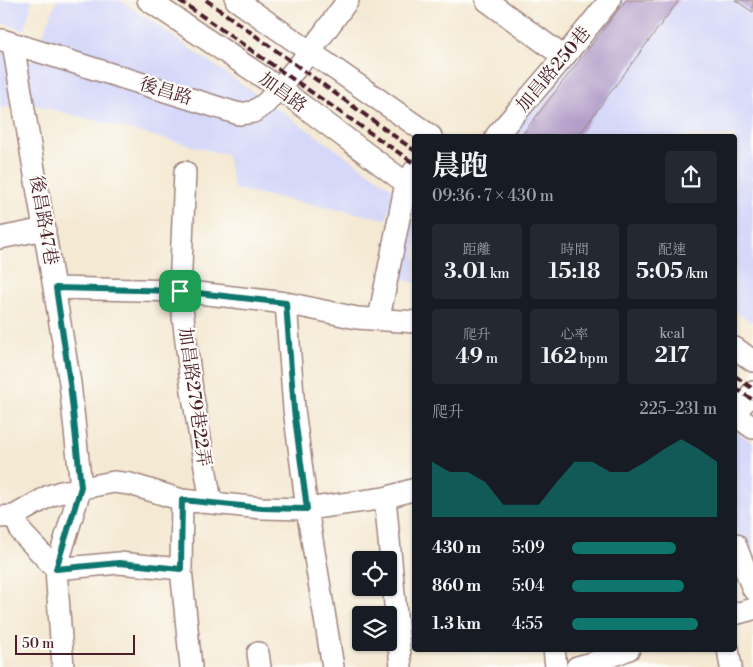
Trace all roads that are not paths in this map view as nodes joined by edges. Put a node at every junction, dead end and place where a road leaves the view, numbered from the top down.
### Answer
1 (148, 0) edge
2 (236, 0) edge
3 (348, 0) edge
4 (486, 0) edge
5 (610, 0) edge
6 (7, 41) edge
7 (310, 52) junction
8 (564, 57) junction
9 (279, 88) junction
10 (428, 134) edge
11 (498, 134) edge
12 (185, 172) dead end
13 (412, 181) edge
14 (45, 229) junction
15 (0, 238) edge
16 (56, 288) junction
17 (180, 291) junction
18 (286, 303) junction
19 (380, 318) junction
20 (412, 322) edge
21 (737, 349) edge
22 (753, 361) edge
23 (753, 392) edge
24 (737, 412) edge
25 (737, 416) edge
26 (753, 428) edge
27 (81, 487) junction
28 (412, 491) edge
29 (385, 498) junction
30 (182, 500) junction
31 (211, 502) junction
32 (307, 509) junction
33 (7, 517) edge
34 (737, 549) edge
35 (56, 569) junction
36 (181, 569) junction
37 (753, 590) edge
38 (753, 609) edge
39 (737, 613) edge
40 (554, 652) edge
41 (621, 652) edge
42 (728, 652) edge
43 (601, 659) edge
44 (63, 667) edge
45 (191, 667) edge
46 (333, 667) edge
47 (400, 667) edge
48 (556, 667) edge
49 (577, 667) edge
50 (730, 667) edge

1 - 9 street, 加昌路
2 - 7 street
3 - 7 street, 後昌路
4 - 8 street
5 - 8 street, 加昌路250巷
6 - 9 street, 後昌路
6 - 14 street, 後昌路47巷
7 - 9 street, 後昌路
7 - 10 street
8 - 11 street, 加昌路250巷
9 - 13 street, 加昌路
12 - 17 street, 加昌路279巷22弄
13 - 19 street
14 - 15 street
14 - 16 street, 後昌路47巷
16 - 17 street
16 - 27 street, 後昌路47巷
17 - 18 street
17 - 31 street, 加昌路279巷22弄
18 - 19 street
18 - 32 street
19 - 20 street
21 - 22 street
23 - 24 street
25 - 26 street
27 - 30 street
27 - 33 street
27 - 35 street
28 - 29 street
29 - 32 street
29 - 47 street
30 - 31 street
30 - 36 street
31 - 32 street
32 - 46 street
33 - 35 street
34 - 37 street
35 - 36 street
35 - 44 street
36 - 45 street
38 - 39 street
40 - 48 street
41 - 43 street
42 - 50 street
43 - 49 street

